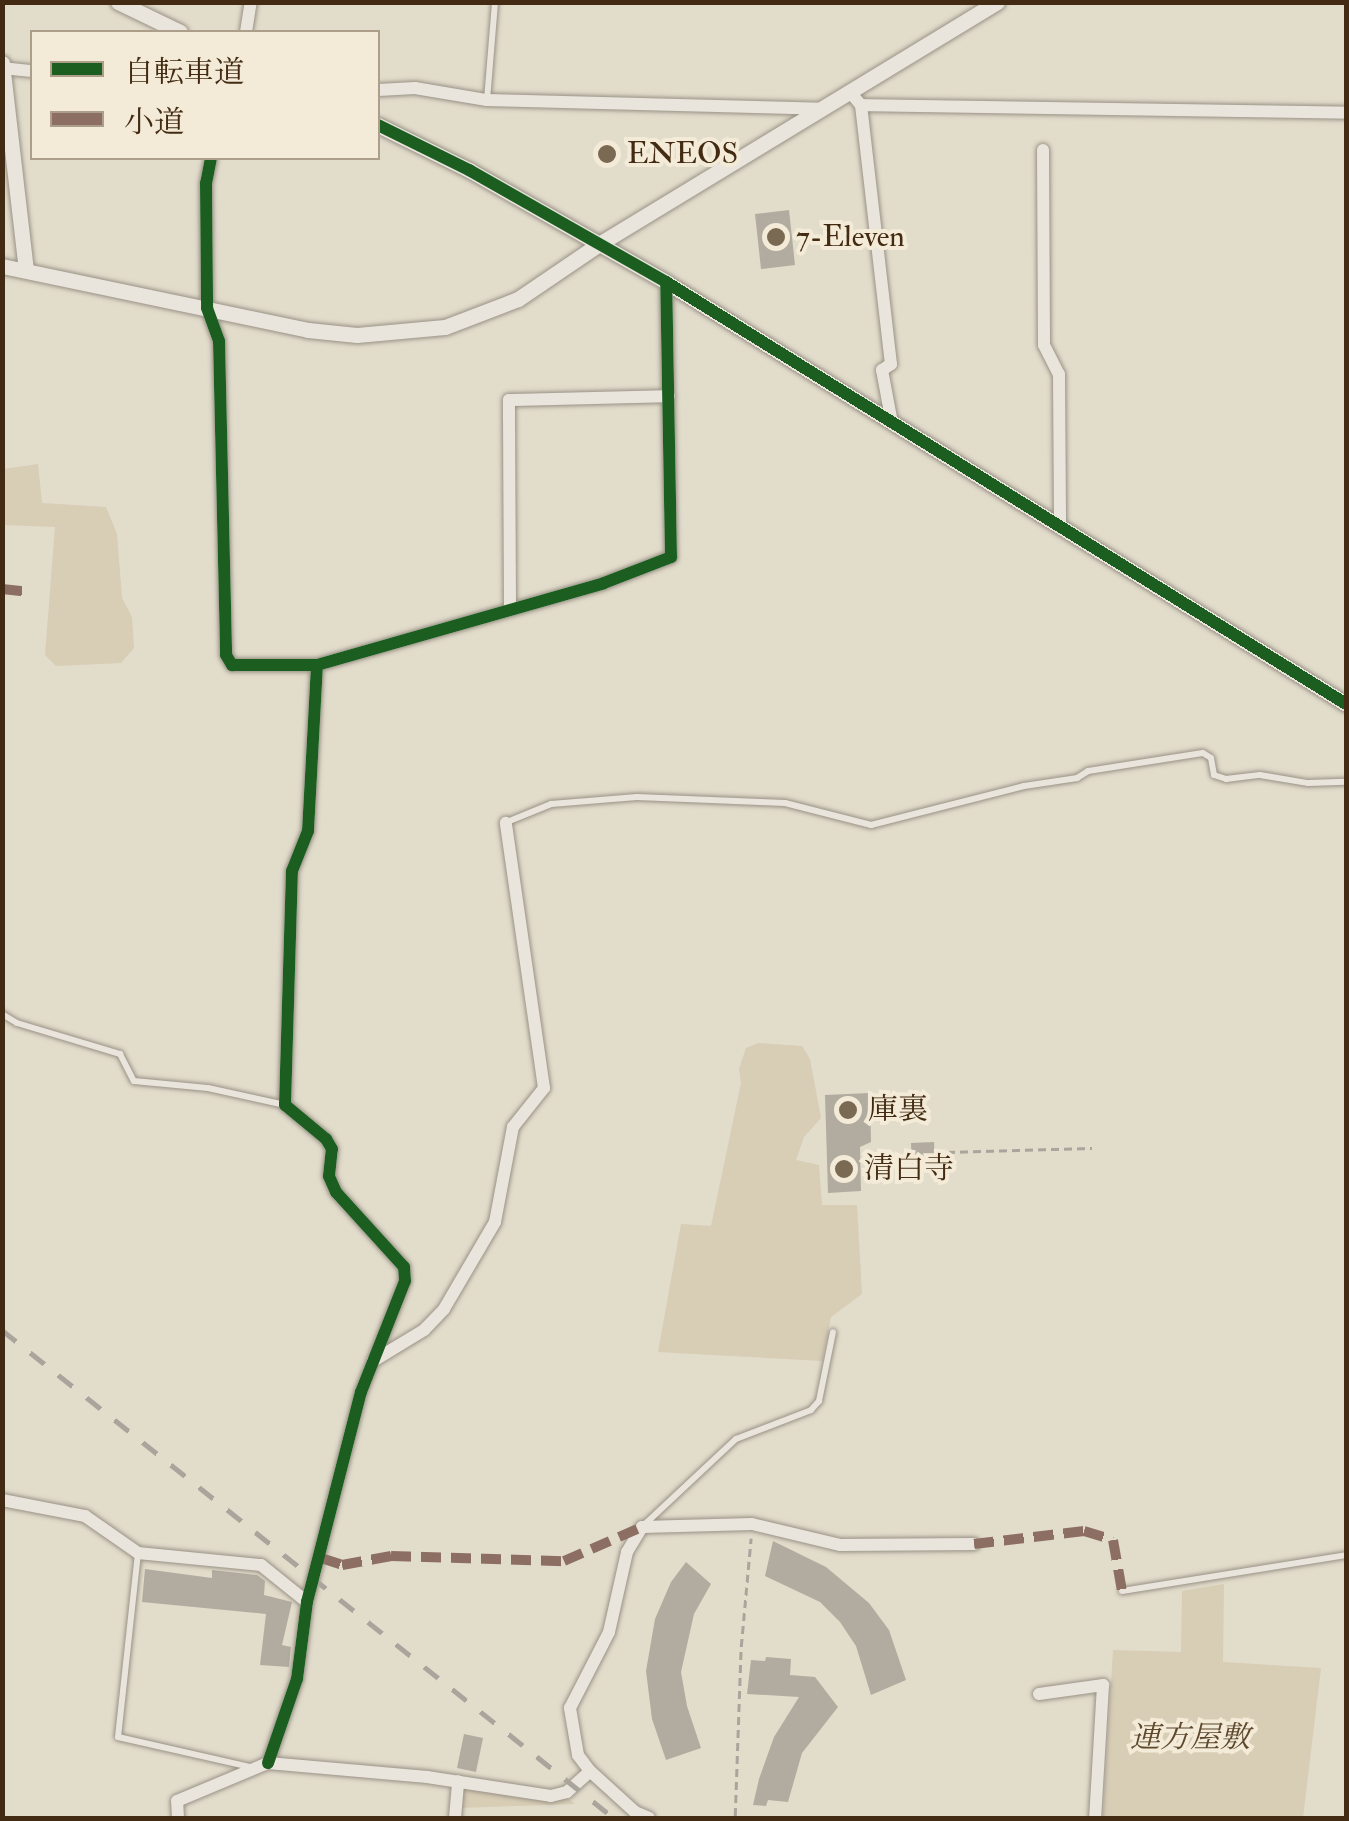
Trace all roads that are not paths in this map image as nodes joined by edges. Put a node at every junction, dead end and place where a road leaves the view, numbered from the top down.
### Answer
1 (118, 2) edge
2 (252, 2) edge
3 (495, 2) edge
4 (997, 2) edge
5 (176, 30) edge
6 (246, 30) edge
7 (3, 66) edge
8 (30, 71) edge
9 (380, 90) edge
10 (855, 99) junction
11 (487, 100) junction
12 (822, 109) junction
13 (1346, 113) edge
14 (380, 126) edge
15 (1043, 150) dead end
16 (211, 160) edge
17 (598, 244) junction
18 (2, 266) edge
19 (26, 269) junction
20 (666, 282) junction
21 (207, 308) junction
22 (669, 396) junction
23 (892, 423) junction
24 (1060, 526) junction
25 (510, 606) junction
26 (316, 665) junction
27 (1346, 704) edge
28 (1346, 782) edge
29 (506, 822) joint
30 (2, 1014) edge
31 (286, 1105) junction
32 (833, 1332) dead end
33 (371, 1363) junction
34 (2, 1500) edge
35 (642, 1527) junction
36 (974, 1544) dead end
37 (138, 1554) junction
38 (1346, 1555) edge
39 (1122, 1592) dead end
40 (307, 1602) junction
41 (1038, 1694) dead end
42 (262, 1766) junction
43 (590, 1771) junction
44 (458, 1781) junction
45 (178, 1818) edge
46 (454, 1818) edge
47 (649, 1818) edge
48 (1094, 1818) edge

1 - 5 street
2 - 6 street
3 - 11 lane
4 - 10 street
7 - 8 street
7 - 19 street
9 - 11 street
10 - 12 street
10 - 13 street
10 - 23 street
11 - 12 street
12 - 17 street
14 - 17 street
15 - 24 street
16 - 21 street
17 - 20 street
17 - 21 street
18 - 19 street
19 - 21 street
20 - 22 street
20 - 23 street
21 - 26 street
22 - 25 street
22 - 25 street
23 - 24 street
24 - 27 street
25 - 26 street
26 - 31 street
28 - 29 lane
29 - 33 street
30 - 31 lane
31 - 33 street
32 - 35 lane
33 - 40 street
34 - 37 street
35 - 36 street
35 - 43 street
37 - 40 street
37 - 42 lane
38 - 39 lane
40 - 42 street
41 - 48 street
42 - 44 street
42 - 45 street
43 - 44 street
43 - 47 street
44 - 46 street

